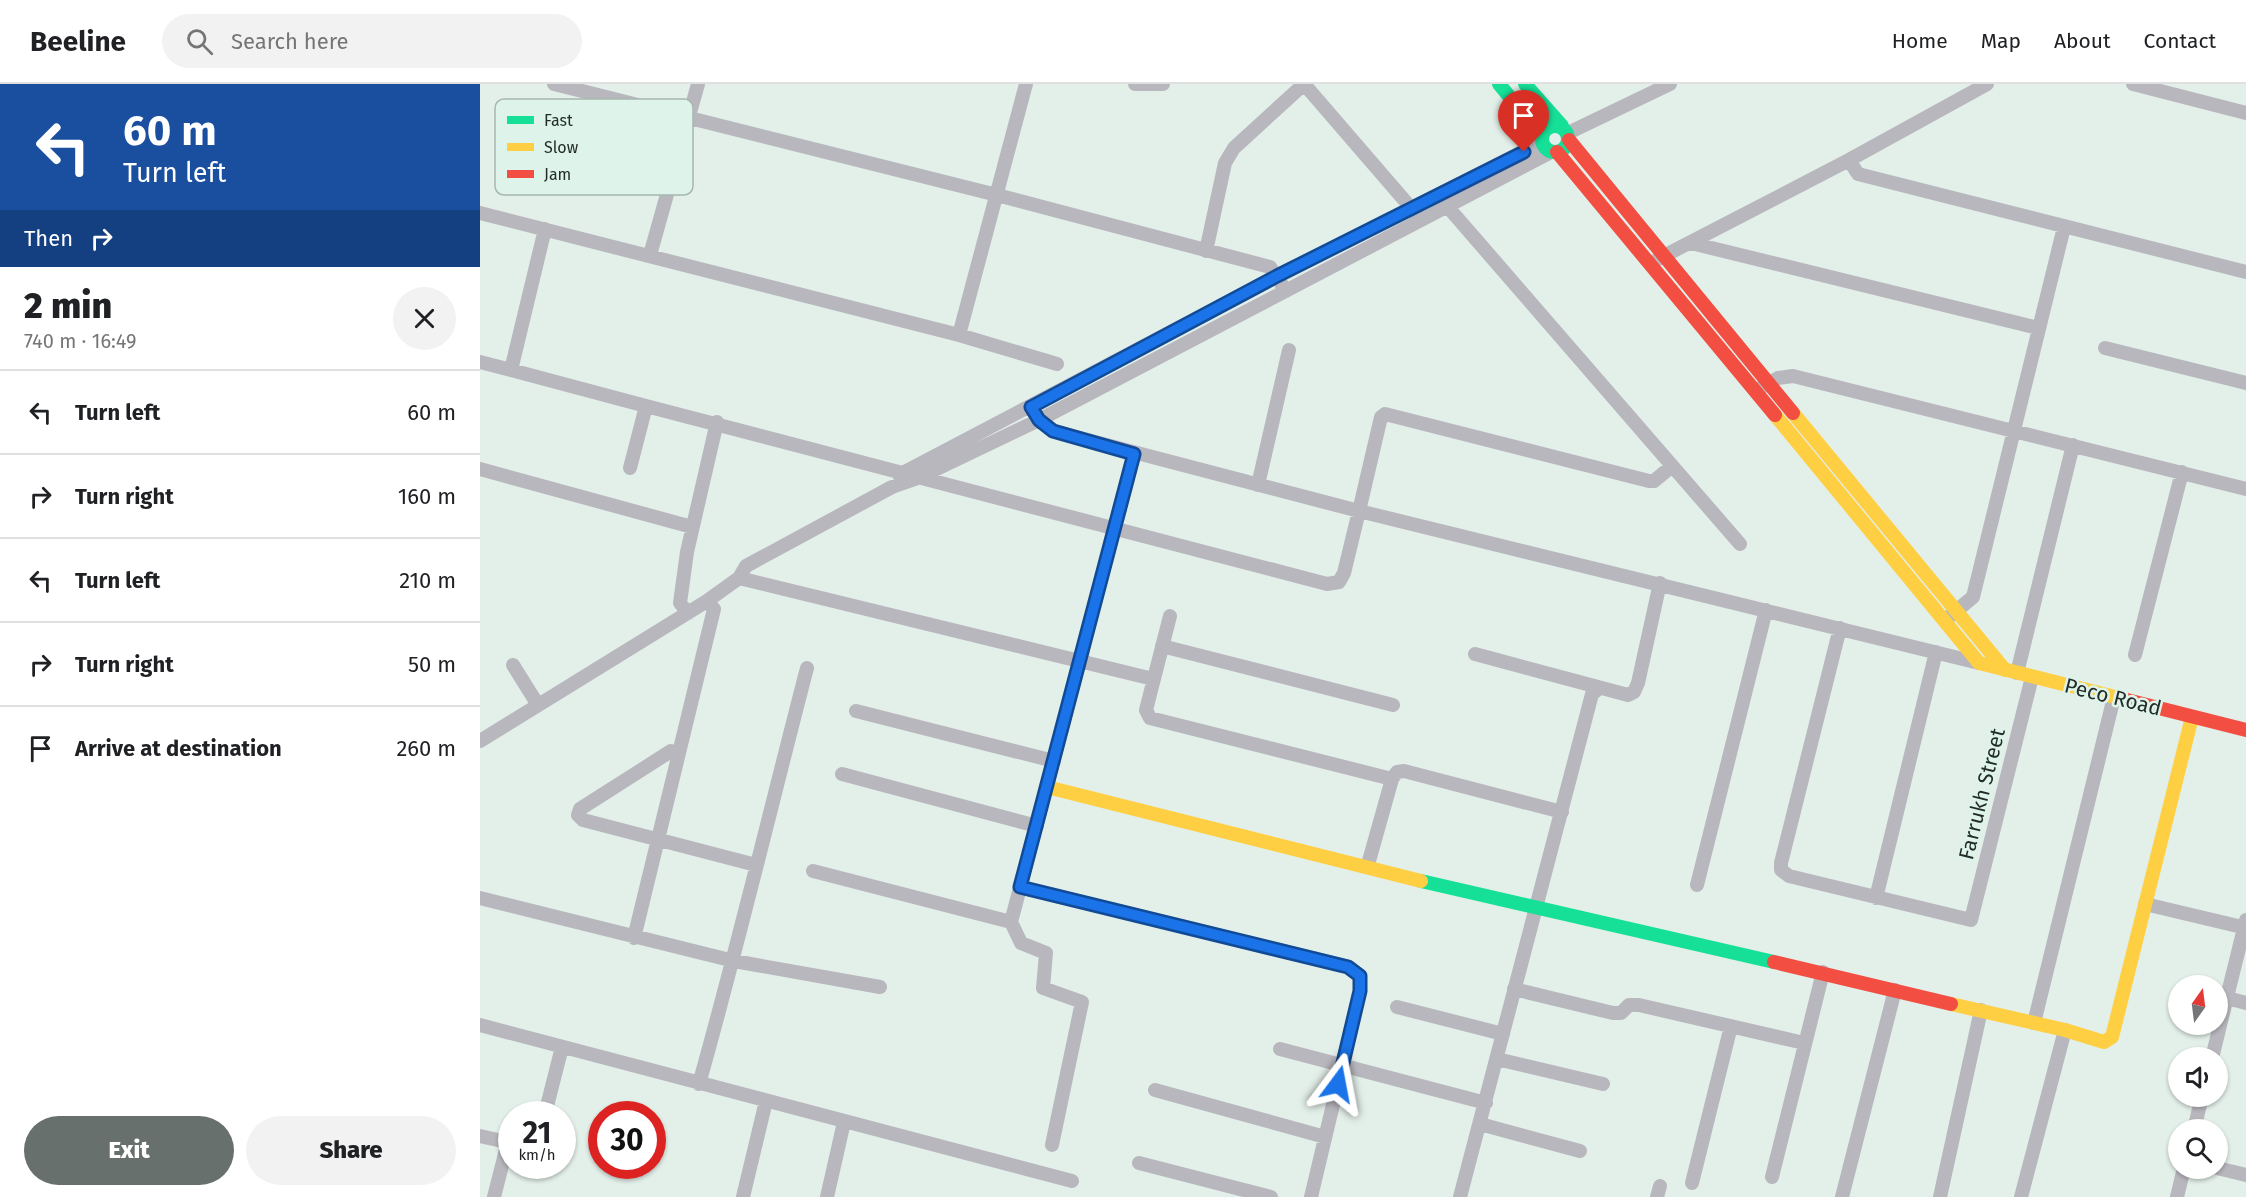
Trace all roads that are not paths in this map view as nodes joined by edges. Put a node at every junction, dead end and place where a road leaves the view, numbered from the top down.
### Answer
1 (554, 84) edge
2 (698, 84) edge
3 (1026, 84) edge
4 (1135, 84) edge
5 (1163, 84) edge
6 (1498, 84) edge
7 (1525, 84) edge
8 (1670, 84) edge
9 (1987, 84) edge
10 (2133, 84) edge
11 (610, 99) edge
12 (693, 102) edge
13 (2246, 113) edge
14 (693, 121) edge
15 (1566, 133) junction
16 (1548, 145) junction
17 (1849, 160) junction
18 (667, 195) edge
19 (997, 195) junction
20 (1447, 206) junction
21 (480, 213) edge
22 (1417, 214) junction
23 (2064, 227) junction
24 (545, 229) junction
25 (1691, 243) junction
26 (1206, 251) junction
27 (650, 255) junction
28 (1665, 255) junction
29 (1649, 264) junction
30 (2246, 272) edge
31 (1277, 276) junction
32 (1286, 291) junction
33 (2038, 328) junction
34 (959, 336) junction
35 (2105, 348) dead end
36 (1289, 350) dead end
37 (480, 362) edge
38 (1057, 364) dead end
39 (512, 370) junction
40 (1769, 381) junction
41 (2246, 383) edge
42 (1756, 392) junction
43 (646, 406) junction
44 (1031, 407) junction
45 (1039, 420) junction
46 (717, 422) junction
47 (2014, 429) junction
48 (2073, 445) junction
49 (1134, 454) junction
50 (1671, 467) junction
51 (630, 468) dead end
52 (480, 469) edge
53 (2182, 472) junction
54 (900, 474) junction
55 (918, 478) junction
56 (1258, 485) junction
57 (892, 488) junction
58 (2246, 489) edge
59 (1359, 511) junction
60 (692, 527) junction
61 (1113, 527) junction
62 (1740, 544) dead end
63 (739, 578) junction
64 (1660, 583) junction
65 (707, 601) junction
66 (1766, 610) junction
67 (1958, 610) junction
68 (688, 613) junction
69 (1170, 616) dead end
70 (1944, 621) junction
71 (1840, 628) junction
72 (1162, 646) junction
73 (1936, 652) junction
74 (1475, 654) dead end
75 (2135, 655) dead end
76 (1082, 660) junction
77 (1979, 663) junction
78 (513, 665) dead end
79 (807, 668) dead end
80 (2011, 671) junction
81 (2032, 676) junction
82 (1153, 679) junction
83 (1598, 689) junction
84 (2114, 697) junction
85 (538, 705) junction
86 (1393, 705) dead end
87 (856, 711) dead end
88 (2192, 717) junction
89 (2246, 730) edge
90 (480, 741) edge
91 (678, 753) junction
92 (1054, 761) junction
93 (842, 774) dead end
94 (1392, 778) junction
95 (1047, 787) junction
96 (1562, 812) junction
97 (1037, 826) junction
98 (659, 838) junction
99 (1369, 861) dead end
100 (756, 865) junction
101 (813, 871) dead end
102 (1697, 885) dead end
103 (1020, 887) junction
104 (480, 898) edge
105 (1876, 898) junction
106 (2145, 904) junction
107 (1535, 906) junction
108 (1011, 922) junction
109 (2245, 925) edge
110 (634, 938) junction
111 (734, 961) junction
112 (1823, 972) junction
113 (880, 987) dead end
114 (1514, 989) junction
115 (1895, 990) junction
116 (2228, 994) edge
117 (2228, 998) edge
118 (2246, 1003) edge
119 (1397, 1007) dead end
120 (1981, 1010) junction
121 (2034, 1023) junction
122 (480, 1025) edge
123 (1731, 1026) junction
124 (2066, 1030) junction
125 (1503, 1034) junction
126 (1804, 1043) junction
127 (562, 1047) junction
128 (1280, 1048) dead end
129 (1497, 1059) junction
130 (1342, 1066) junction
131 (699, 1083) junction
132 (1603, 1084) dead end
133 (1155, 1090) dead end
134 (549, 1101) edge
135 (766, 1101) junction
136 (1486, 1103) junction
137 (844, 1122) junction
138 (1480, 1124) junction
139 (480, 1136) edge
140 (1325, 1137) junction
141 (498, 1140) edge
142 (1052, 1145) dead end
143 (1580, 1150) dead end
144 (1139, 1163) dead end
145 (2228, 1171) edge
146 (2246, 1175) edge
147 (1772, 1177) dead end
148 (499, 1179) edge
149 (2181, 1179) edge
150 (1072, 1181) dead end
151 (1692, 1183) dead end
152 (494, 1197) edge
153 (743, 1197) edge
154 (827, 1197) edge
155 (1271, 1197) edge
156 (1311, 1197) edge
157 (1460, 1197) edge
158 (1842, 1197) edge
159 (1940, 1197) edge
160 (2020, 1197) edge
161 (2177, 1197) edge

1 - 11 street
2 - 12 street
3 - 19 street
4 - 5 street
6 - 16 street
7 - 15 street
8 - 15 street
9 - 17 street
10 - 13 street
14 - 19 street
15 - 16 street
15 - 16 street
15 - 28 street
16 - 20 street
16 - 22 street
16 - 29 street
17 - 23 street
17 - 25 street
18 - 27 street
19 - 26 street
19 - 34 street
20 - 22 street
20 - 50 street
21 - 24 street
22 - 26 street
22 - 31 street
22 - 32 street
23 - 30 street
23 - 33 street
24 - 27 street
24 - 39 street
25 - 28 street
25 - 33 street
26 - 31 street
27 - 34 street
28 - 29 street
28 - 40 street
29 - 42 street
31 - 32 street
31 - 44 street
32 - 45 street
33 - 47 street
34 - 38 street
35 - 41 street
36 - 56 street
37 - 39 street
39 - 43 street
40 - 42 street
40 - 47 street
40 - 67 street
42 - 70 street
43 - 46 street
43 - 51 street
44 - 45 street
44 - 54 street
45 - 49 street
45 - 55 street
46 - 54 street
46 - 60 street
47 - 48 street
47 - 67 street
48 - 53 street
48 - 80 street
49 - 56 street
49 - 61 street
50 - 59 street
50 - 62 street
52 - 60 street
53 - 58 street
53 - 75 street
54 - 55 street
54 - 57 street
55 - 57 street
55 - 61 street
56 - 59 street
57 - 63 street
59 - 61 street
59 - 64 street
60 - 68 street
61 - 76 street
63 - 65 street
63 - 76 street
64 - 66 street
64 - 83 street
65 - 68 street
65 - 91 street
66 - 71 street
66 - 102 street
67 - 70 street
67 - 80 street
68 - 85 street
69 - 72 street
70 - 77 street
71 - 73 street
71 - 105 street
72 - 82 street
72 - 86 street
73 - 77 street
73 - 105 street
74 - 83 street
76 - 82 street
76 - 92 street
77 - 80 street, Peco Road
78 - 85 street
79 - 100 street
80 - 81 street, Peco Road
81 - 84 street, Peco Road
81 - 105 street, Farrukh Street
82 - 94 street
83 - 96 street
84 - 88 street, Peco Road
84 - 121 street
85 - 90 street
87 - 92 street
88 - 89 street, Peco Road
88 - 106 street
91 - 98 street
91 - 98 street
92 - 95 street
93 - 97 street
94 - 96 street
94 - 99 street
95 - 97 street
95 - 107 street
96 - 107 street
97 - 103 street
98 - 100 street
98 - 110 street
100 - 111 street
101 - 108 street
103 - 108 street
103 - 130 street
104 - 110 street
106 - 109 street
106 - 124 street
107 - 112 street
107 - 114 street
108 - 142 street
109 - 116 street
110 - 111 street
111 - 113 street
111 - 131 street
112 - 115 street
112 - 126 street
114 - 123 street
114 - 125 street
115 - 120 street
115 - 158 street
117 - 118 street
119 - 125 street
120 - 121 street
120 - 159 street
121 - 124 street
122 - 127 street
123 - 126 street
123 - 151 street
124 - 160 street
125 - 129 street
126 - 147 street
127 - 131 street
127 - 134 street
128 - 130 street
129 - 132 street
129 - 136 street
130 - 136 street
130 - 140 street
131 - 135 street
133 - 140 street
135 - 137 street
135 - 153 street
136 - 138 street
137 - 150 street
137 - 154 street
138 - 143 street
138 - 157 street
139 - 141 street
140 - 156 street
144 - 155 street
145 - 146 street
148 - 152 street
149 - 161 street

